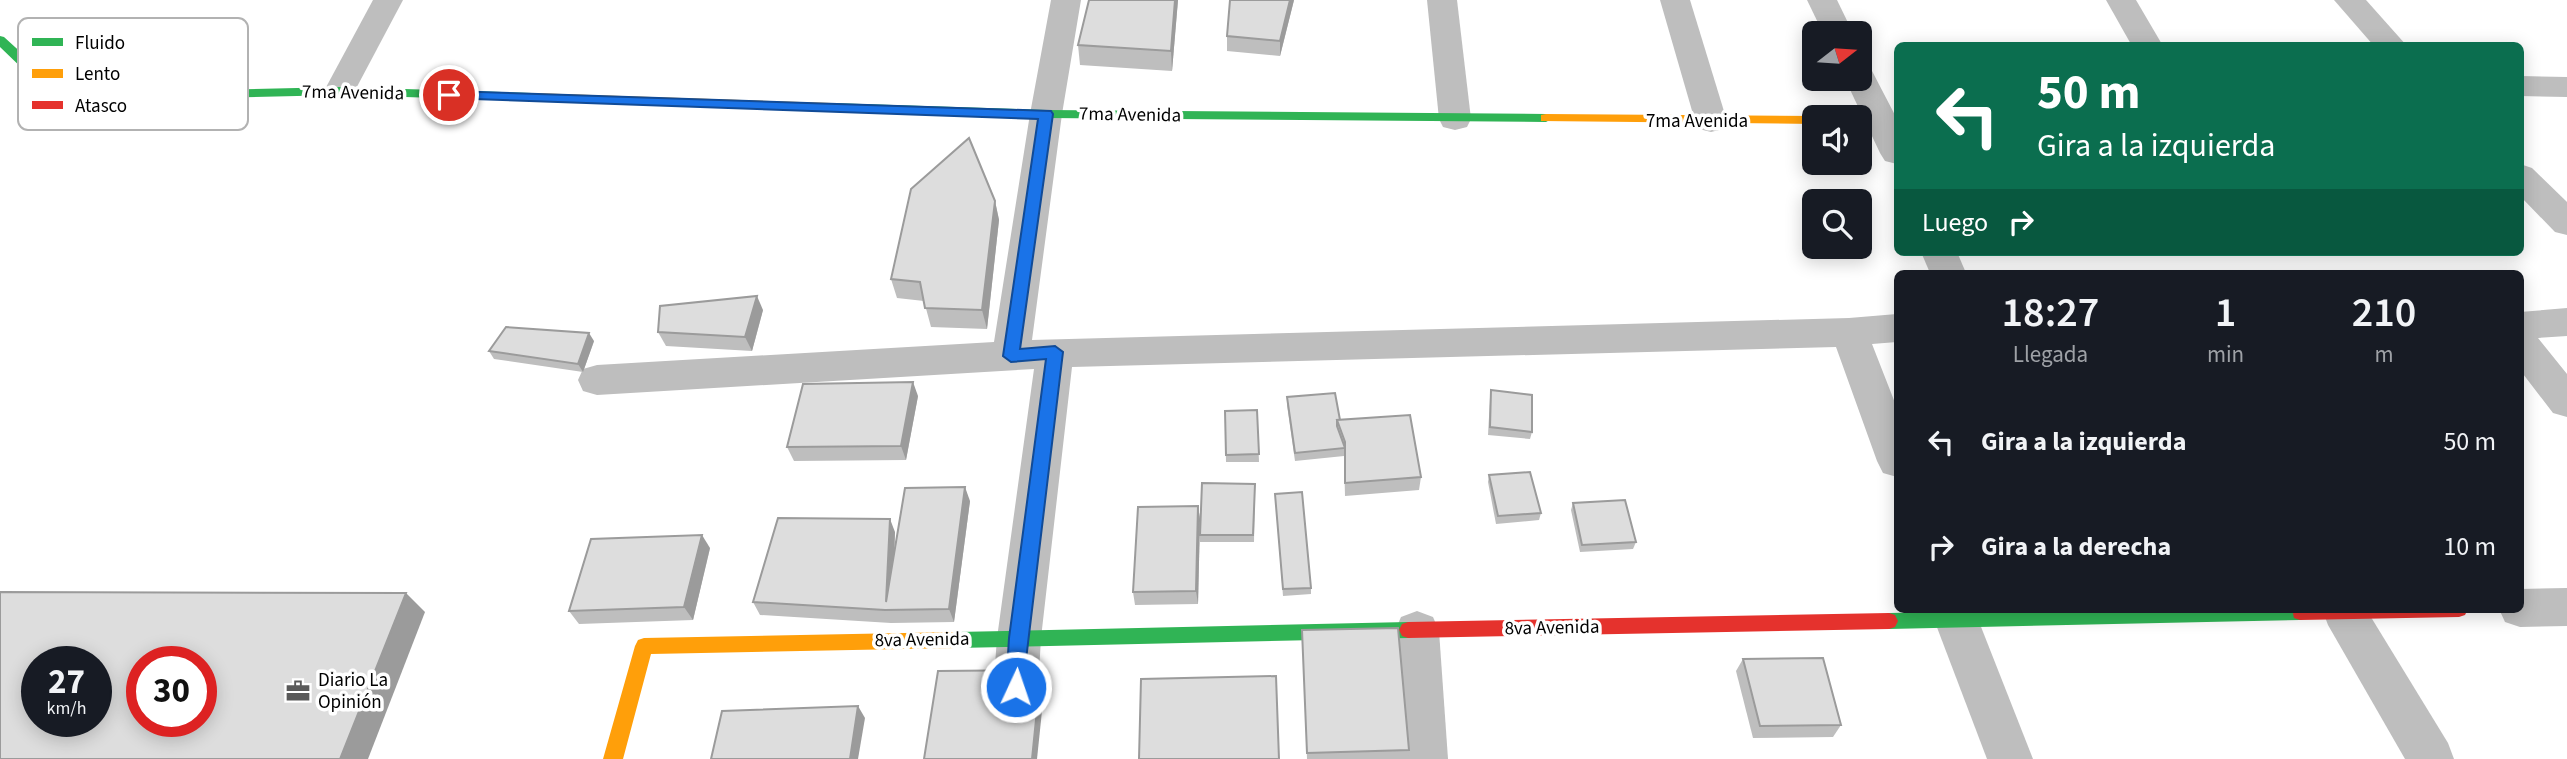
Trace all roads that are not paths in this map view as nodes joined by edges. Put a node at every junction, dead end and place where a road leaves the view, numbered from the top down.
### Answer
1 (388, 0) edge
2 (1066, 0) edge
3 (1442, 0) edge
4 (1675, 0) edge
5 (1822, 0) edge
6 (2121, 0) edge
7 (2349, 0) edge
8 (1833, 21) edge
9 (0, 40) edge
10 (2146, 42) edge
11 (2388, 42) edge
12 (18, 57) edge
13 (2524, 86) edge
14 (2567, 87) edge
15 (340, 91) junction
16 (1867, 91) edge
17 (248, 93) edge
18 (1046, 114) junction
19 (1455, 119) junction
20 (1802, 120) edge
21 (1880, 120) edge
22 (1711, 121) junction
23 (1894, 147) edge
24 (2524, 180) edge
25 (2567, 223) edge
26 (2567, 322) edge
27 (2524, 326) edge
28 (1894, 328) edge
29 (1849, 331) junction
30 (2524, 348) edge
31 (1055, 352) junction
32 (1011, 356) junction
33 (597, 380) dead end
34 (2567, 402) edge
35 (1894, 453) edge
36 (2567, 607) edge
37 (2524, 608) edge
38 (2084, 613) edge
39 (2344, 613) edge
40 (1954, 614) edge
41 (1417, 631) junction
42 (1018, 638) junction
43 (613, 759) edge
44 (1011, 759) edge
45 (1426, 759) edge
46 (2010, 759) edge
47 (2431, 759) edge

1 - 15 street
2 - 18 street
3 - 19 street
4 - 22 street
5 - 8 street
6 - 10 street
7 - 11 street
9 - 12 street, 7ma Avenida
13 - 14 street
15 - 17 street, 7ma Avenida
15 - 18 street, 7ma Avenida
16 - 21 street
18 - 19 street, 7ma Avenida
18 - 32 street
19 - 22 street, 7ma Avenida
20 - 22 street, 7ma Avenida
21 - 23 street
24 - 25 street
26 - 27 street
28 - 29 street
29 - 31 street
29 - 35 street
30 - 34 street
31 - 32 street
31 - 42 street
32 - 33 street
36 - 37 street
38 - 40 street, 8va Avenida
39 - 47 street
40 - 41 street, 8va Avenida
40 - 46 street
41 - 42 street, 8va Avenida
41 - 45 street
42 - 43 street, 8va Avenida
42 - 44 street

